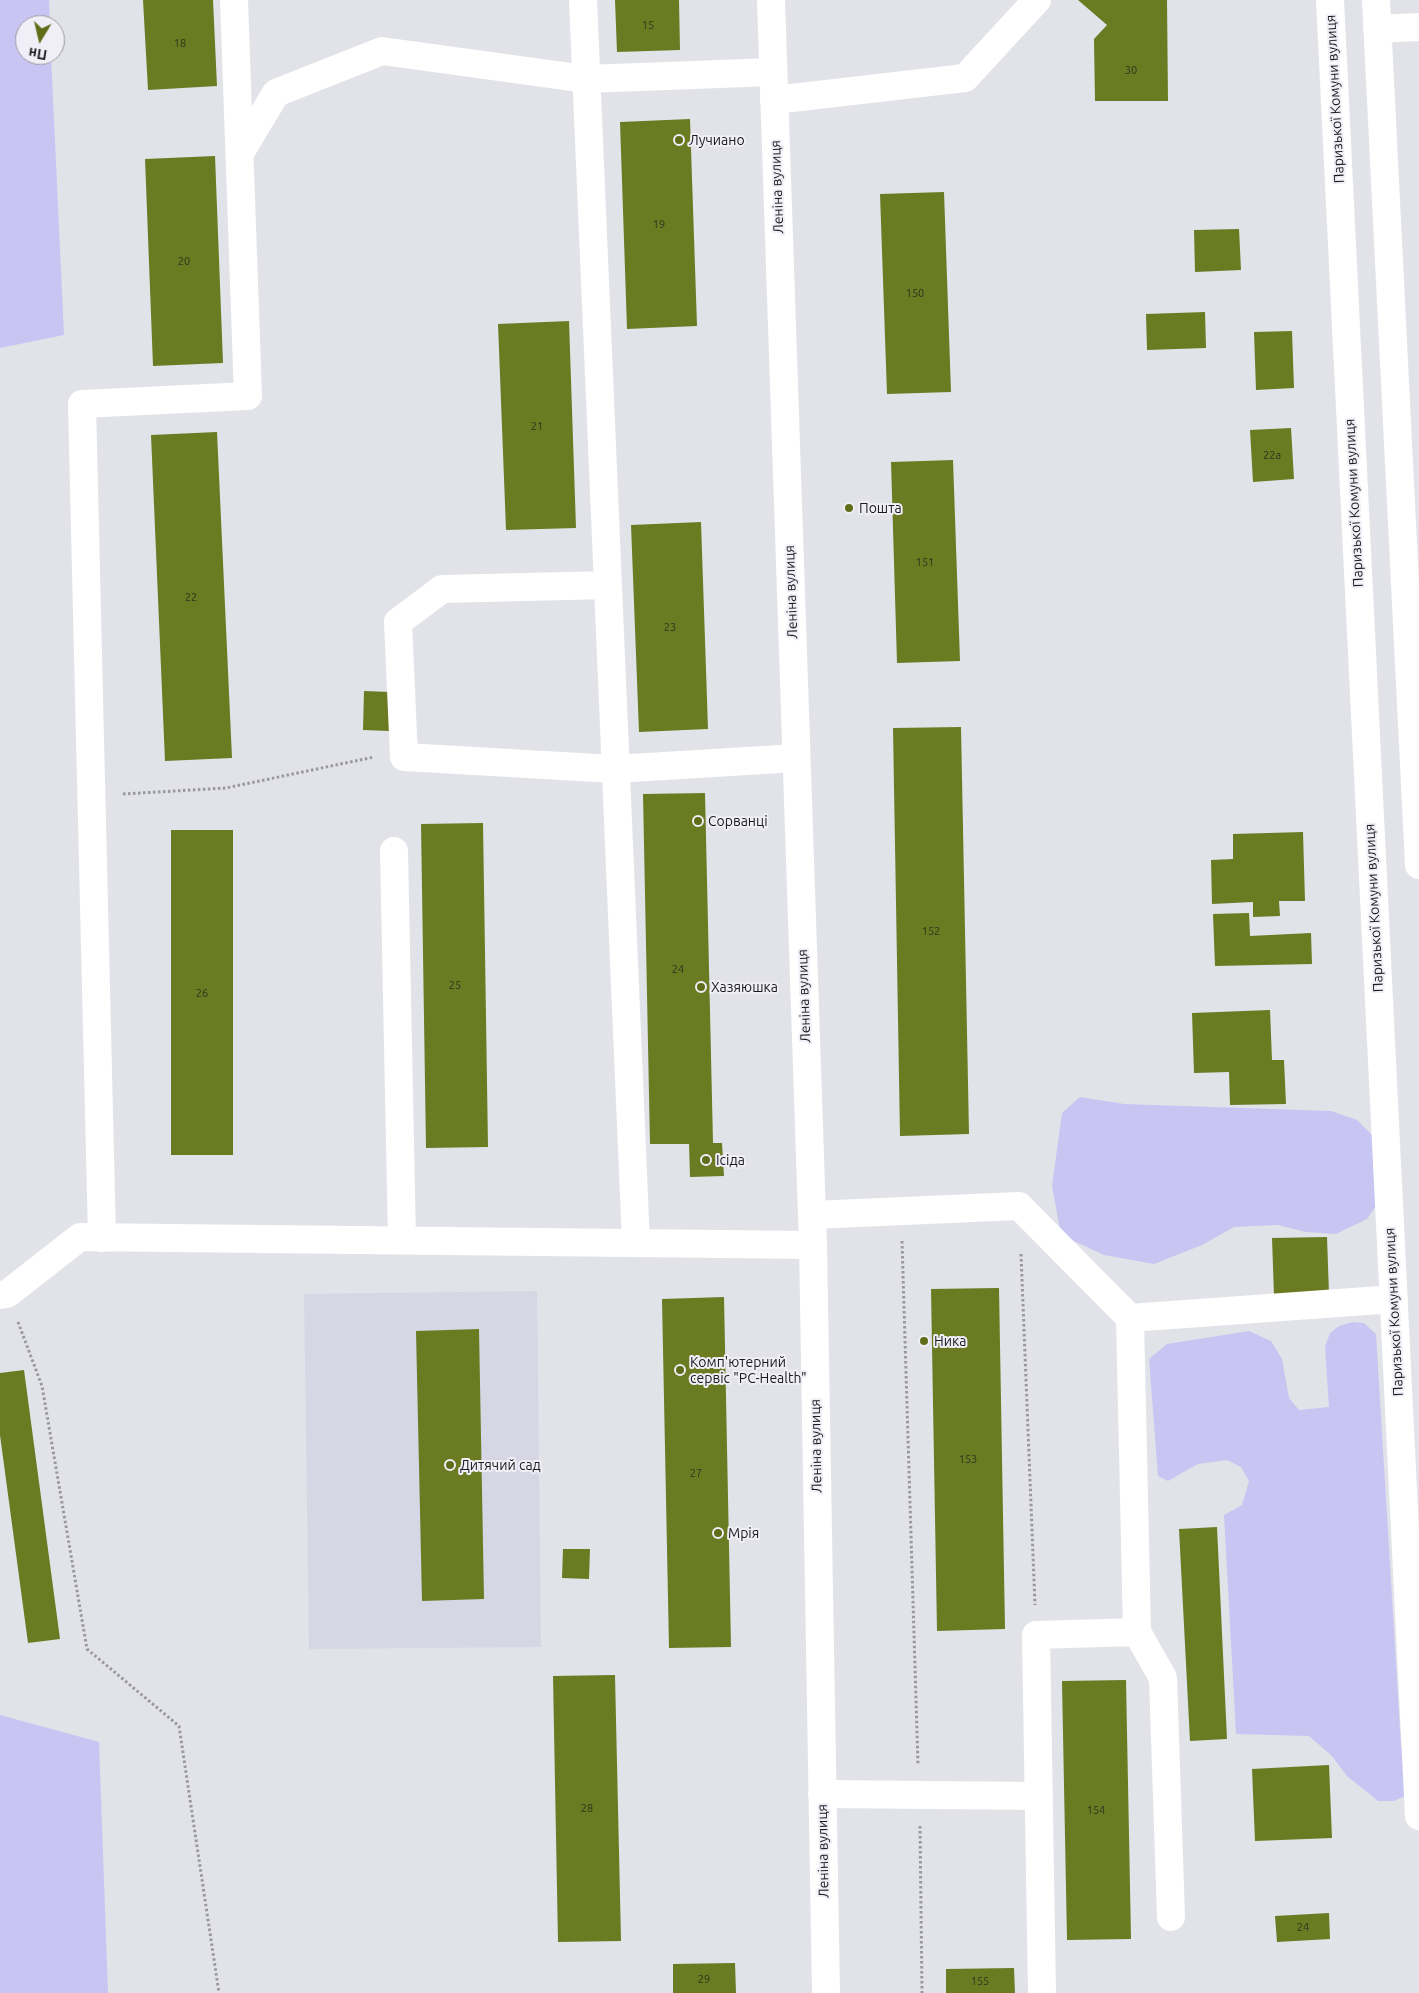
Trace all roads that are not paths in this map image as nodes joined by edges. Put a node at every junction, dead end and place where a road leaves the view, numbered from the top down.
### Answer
1 (234, 0) edge
2 (583, 0) edge
3 (771, 0) edge
4 (1037, 0) edge
5 (1330, 0) edge
6 (1376, 0) edge
7 (1419, 27) edge
8 (1377, 29) junction
9 (773, 72) junction
10 (586, 79) junction
11 (774, 100) junction
12 (240, 153) junction
13 (1408, 403) edge
14 (608, 585) junction
15 (1416, 751) edge
16 (796, 758) junction
17 (616, 769) junction
18 (394, 851) dead end
19 (1419, 865) edge
20 (812, 1215) junction
21 (102, 1238) junction
22 (402, 1240) junction
23 (636, 1243) junction
24 (813, 1244) junction
25 (3, 1294) edge
26 (1394, 1299) junction
27 (1130, 1318) junction
28 (1137, 1632) junction
29 (822, 1794) junction
30 (1039, 1796) junction
31 (1419, 1816) edge
32 (1171, 1917) dead end
33 (826, 1993) edge
34 (1042, 1993) edge

1 - 12 street
2 - 10 street
3 - 9 street, Леніна вулиця
4 - 11 street
5 - 26 street, Паризької Комуни вулиця
6 - 8 street
7 - 8 street
8 - 13 street
9 - 10 street
9 - 11 street, Леніна вулиця
10 - 12 street
10 - 14 street
11 - 16 street, Леніна вулиця
12 - 21 street
13 - 15 street
14 - 17 street
14 - 17 street
15 - 19 street
16 - 17 street
16 - 20 street, Леніна вулиця
17 - 23 street
18 - 22 street
20 - 24 street, Леніна вулиця
20 - 27 street
21 - 22 street
21 - 25 street
22 - 23 street
23 - 24 street
24 - 29 street, Леніна вулиця
26 - 27 street
26 - 31 street, Паризької Комуни вулиця
27 - 28 street
28 - 30 street
28 - 32 street
29 - 30 street
29 - 33 street, Леніна вулиця
30 - 34 street

